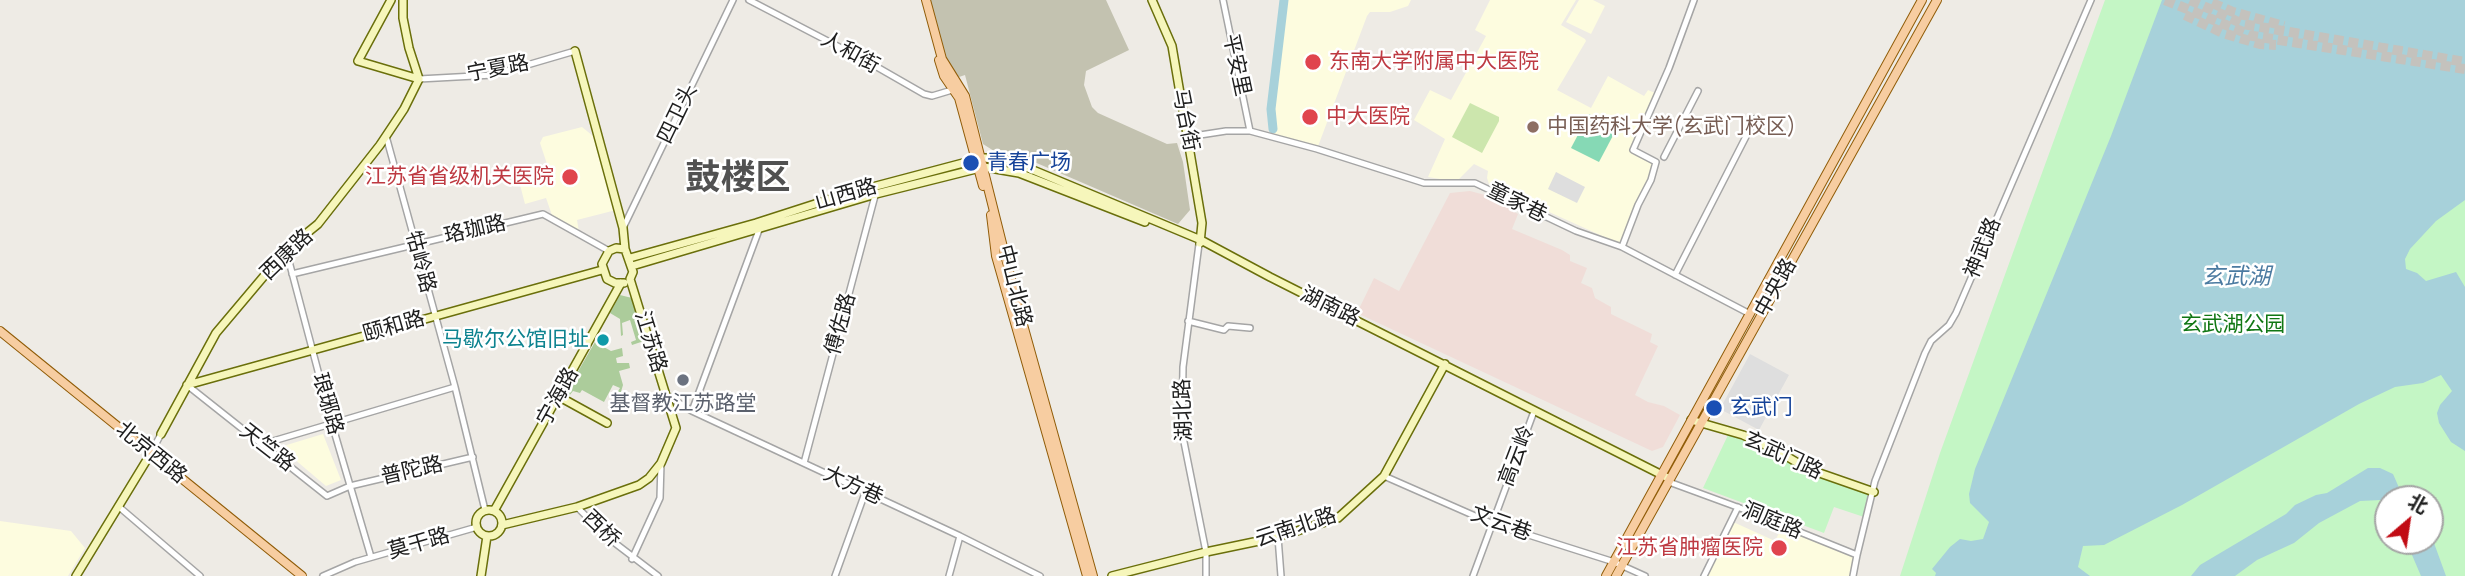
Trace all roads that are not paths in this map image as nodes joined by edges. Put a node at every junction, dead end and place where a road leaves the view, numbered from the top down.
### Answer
1 (391, 0) edge
2 (403, 0) edge
3 (733, 0) edge
4 (749, 0) edge
5 (924, 0) edge
6 (1152, 0) edge
7 (1223, 0) edge
8 (1694, 0) edge
9 (1922, 0) edge
10 (1937, 0) edge
11 (2091, 0) edge
12 (575, 51) joint
13 (419, 79) junction
14 (952, 90) junction
15 (1698, 91) dead end
16 (1755, 119) dead end
17 (1250, 131) junction
18 (386, 136) junction
19 (1187, 137) junction
20 (1664, 157) dead end
21 (980, 163) junction
22 (877, 190) junction
23 (758, 226) junction
24 (623, 228) junction
25 (1200, 242) junction
26 (415, 243) junction
27 (1622, 247) junction
28 (625, 249) junction
29 (286, 250) junction
30 (609, 251) junction
31 (631, 262) junction
32 (602, 270) junction
33 (292, 274) junction
34 (1675, 275) junction
35 (631, 279) junction
36 (621, 283) junction
37 (1750, 314) junction
38 (435, 315) junction
39 (1188, 321) junction
40 (1250, 328) dead end
41 (0, 331) edge
42 (312, 350) junction
43 (1443, 366) junction
44 (187, 385) junction
45 (455, 387) junction
46 (666, 395) junction
47 (558, 396) junction
48 (692, 411) junction
49 (1533, 414) junction
50 (1691, 420) junction
51 (607, 423) dead end
52 (1702, 423) junction
53 (332, 424) junction
54 (161, 434) joint
55 (263, 444) junction
56 (151, 453) junction
57 (473, 457) junction
58 (661, 463) junction
59 (804, 463) junction
60 (1384, 476) junction
61 (1660, 476) junction
62 (1670, 480) junction
63 (350, 486) junction
64 (1874, 492) junction
65 (865, 493) junction
66 (118, 506) junction
67 (578, 507) junction
68 (1738, 507) junction
69 (485, 510) junction
70 (494, 511) junction
71 (1491, 523) junction
72 (502, 525) junction
73 (477, 527) junction
74 (487, 536) junction
75 (960, 536) junction
76 (1278, 537) junction
77 (1206, 552) junction
78 (1857, 555) junction
79 (371, 557) junction
80 (632, 559) junction
81 (1618, 563) junction
82 (1853, 575) edge
83 (76, 576) edge
84 (200, 576) edge
85 (302, 576) edge
86 (323, 576) edge
87 (481, 576) edge
88 (658, 576) edge
89 (835, 576) edge
90 (949, 576) edge
91 (1040, 576) edge
92 (1087, 576) edge
93 (1093, 576) edge
94 (1112, 576) edge
95 (1206, 576) edge
96 (1281, 576) edge
97 (1473, 576) edge
98 (1606, 576) edge
99 (1616, 576) edge
100 (1645, 576) edge
101 (1704, 576) edge

1 - 13 street
2 - 13 street
3 - 24 street, 四卫头
4 - 14 street, 人和街
5 - 14 main road, 中山北路
5 - 21 main road, 中山北路
6 - 19 street, 马台街
7 - 17 street, 平安里
8 - 27 street
9 - 37 main road, 中央路
10 - 52 main road, 中央路
11 - 64 street, 神武路
12 - 13 street, 宁夏路
12 - 24 street
13 - 18 street, 西康路
14 - 21 main road, 中山北路
15 - 20 street
16 - 34 street
17 - 19 street, 童家巷
17 - 27 street, 童家巷
18 - 26 street, 牯岭路
18 - 29 street, 西康路
19 - 25 street, 马台街
21 - 22 street, 山西路
21 - 25 street, 湖南路
21 - 92 main road, 中山北路
21 - 93 main road, 中山北路
22 - 23 street, 山西路
22 - 59 street, 傅佐路
23 - 31 street, 山西路
23 - 48 street
24 - 28 street
25 - 39 street, 湖北路
25 - 43 street, 湖南路
26 - 30 street, 珞珈路
26 - 33 street, 珞珈路
26 - 38 street, 牯岭路
27 - 34 street, 童家巷
28 - 30 street
28 - 31 street
29 - 33 street, 琅琊路
29 - 44 street, 西康路
30 - 32 street
31 - 35 street, 江苏路
32 - 36 street
32 - 38 street, 颐和路
33 - 42 street, 琅琊路
34 - 37 street, 童家巷
35 - 36 street
35 - 46 street, 江苏路
36 - 47 street, 宁海路
37 - 50 main road, 中央路
38 - 42 street, 颐和路
38 - 45 street, 牯岭路
39 - 40 street
39 - 77 street, 湖北路
41 - 56 main road, 北京西路
42 - 44 street, 颐和路
42 - 53 street, 琅琊路
43 - 49 street, 湖南路
43 - 60 street, 云南北路
43 - 61 street, 湖南路
44 - 54 street, 西康路
44 - 55 street, 天竺路
45 - 53 street
45 - 57 street, 牯岭路
46 - 48 street, 大方巷
46 - 58 street, 江苏路
47 - 51 street
47 - 70 street, 宁海路
48 - 59 street, 大方巷
49 - 61 street, 湖南路
49 - 71 street, 高云岭
50 - 52 street, 玄武门路
50 - 61 main road, 中央路
52 - 62 main road, 中央路
52 - 64 street, 玄武门路
53 - 55 street
53 - 63 street, 琅琊路
54 - 56 street
55 - 63 street, 天竺路
56 - 66 street
56 - 85 main road, 北京西路
57 - 63 street, 普陀路
57 - 69 street, 牯岭路
58 - 67 street, 江苏路
58 - 80 street
59 - 65 street, 大方巷
60 - 71 street, 文云巷
60 - 76 street, 云南北路
61 - 62 street, 湖南路
61 - 81 main road, 中央路
62 - 68 street, 洞庭路
62 - 81 main road, 中央路
63 - 79 street, 琅琊路
64 - 78 street, 神武路
65 - 75 street, 大方巷
65 - 89 street
66 - 83 street
66 - 84 street
67 - 72 street, 江苏路
67 - 80 street, 西桥
68 - 78 street, 洞庭路
68 - 101 street
69 - 70 street
69 - 73 street
70 - 72 street
71 - 81 street, 文云巷
71 - 97 street, 高云岭
72 - 74 street
73 - 74 street
73 - 79 street, 莫干路
74 - 87 street
75 - 90 street
75 - 91 street, 大方巷
76 - 77 street, 云南北路
76 - 96 street
77 - 94 street, 云南北路
77 - 95 street, 湖北路
78 - 82 street
79 - 86 street, 莫干路
80 - 88 street, 西桥
81 - 98 main road, 中央路
81 - 99 main road, 中央路
81 - 100 street, 文云巷

